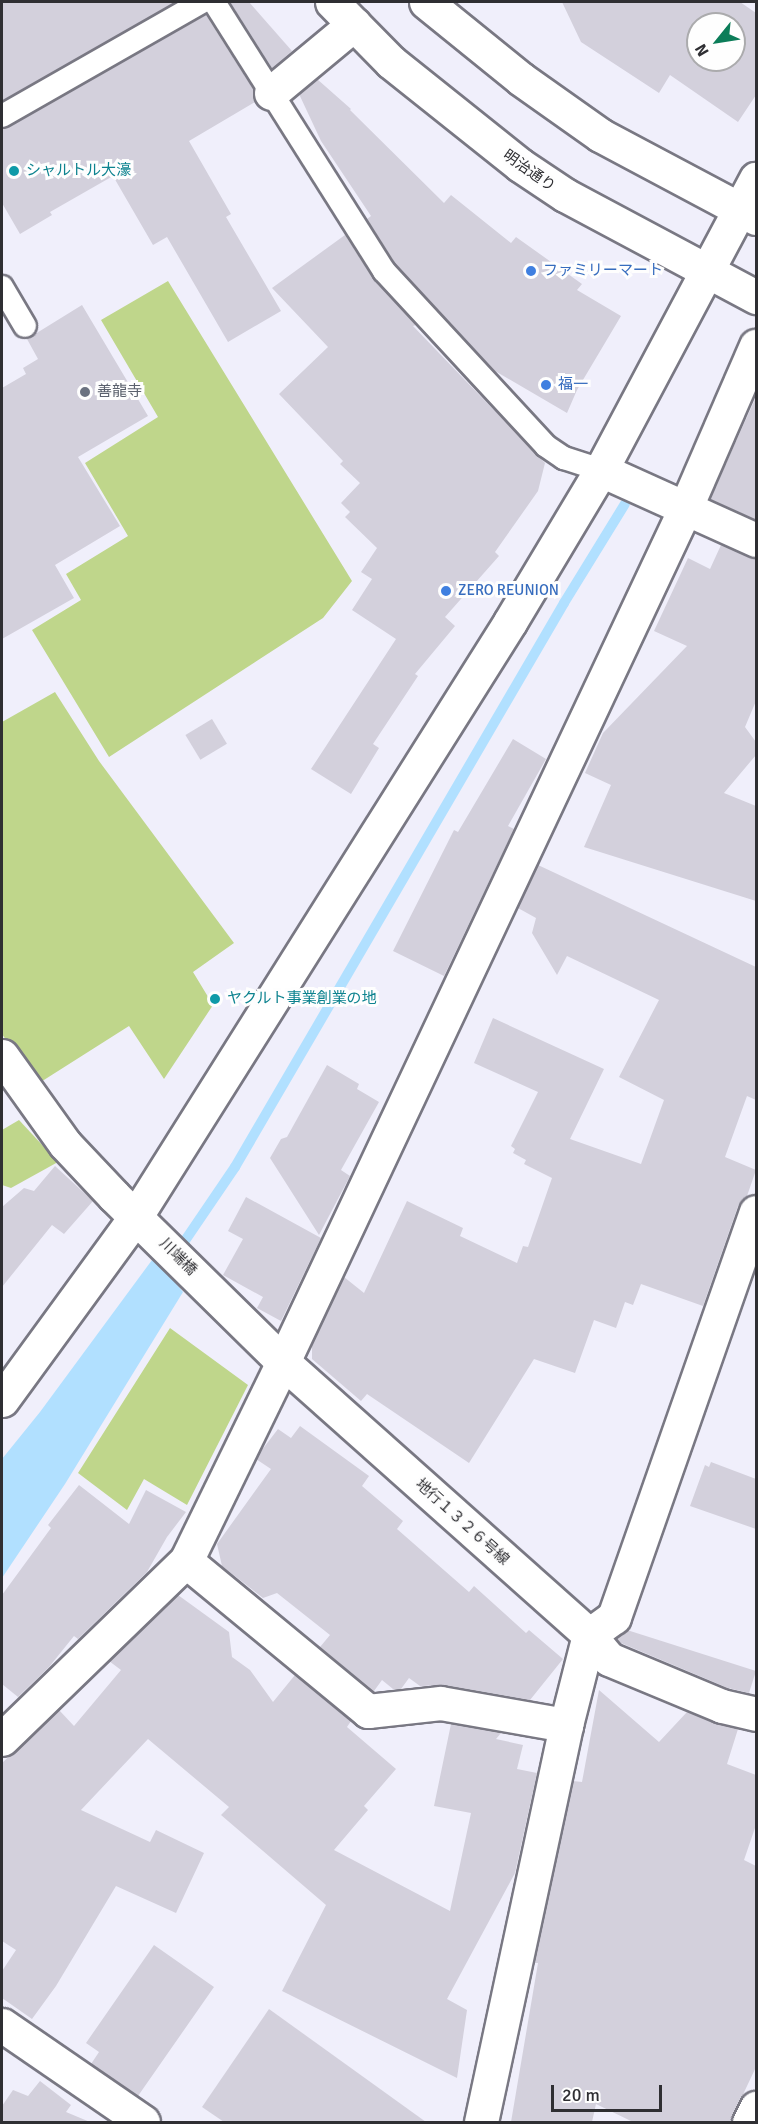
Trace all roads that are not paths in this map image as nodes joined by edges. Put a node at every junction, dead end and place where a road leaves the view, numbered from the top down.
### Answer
1 (202, 2) edge
2 (214, 2) edge
3 (426, 2) edge
4 (343, 13) edge
5 (271, 93) junction
6 (2, 116) edge
7 (756, 179) edge
8 (748, 214) edge
9 (706, 272) junction
10 (2, 287) edge
11 (756, 297) edge
12 (25, 326) dead end
13 (756, 346) edge
14 (601, 470) junction
15 (685, 509) junction
16 (756, 540) edge
17 (2, 1056) edge
18 (756, 1212) edge
19 (146, 1226) junction
20 (199, 1279) joint
21 (283, 1362) junction
22 (2, 1400) edge
23 (186, 1562) junction
24 (588, 1635) junction
25 (756, 1714) edge
26 (566, 1725) junction
27 (2, 1739) edge
28 (2, 2025) edge
29 (756, 2108) edge
30 (143, 2122) edge
31 (482, 2122) edge
32 (749, 2122) edge

1 - 6 lane
2 - 5 lane
3 - 8 street
4 - 5 street
4 - 9 street, 明治通り
5 - 14 lane
7 - 8 street
8 - 9 street
9 - 11 street, 明治通り
9 - 14 street
10 - 12 lane
13 - 15 street
14 - 15 street
14 - 19 street
15 - 16 street
15 - 21 street
17 - 19 street, 川端橋
18 - 24 street
19 - 20 street, 川端橋
19 - 22 street
20 - 21 street, 地行１３２６号線
21 - 23 street
21 - 24 street, 地行１３２６号線
23 - 26 street
23 - 27 street
24 - 25 street, 地行１３２６号線
24 - 26 street
26 - 31 street
28 - 30 street
29 - 32 street

